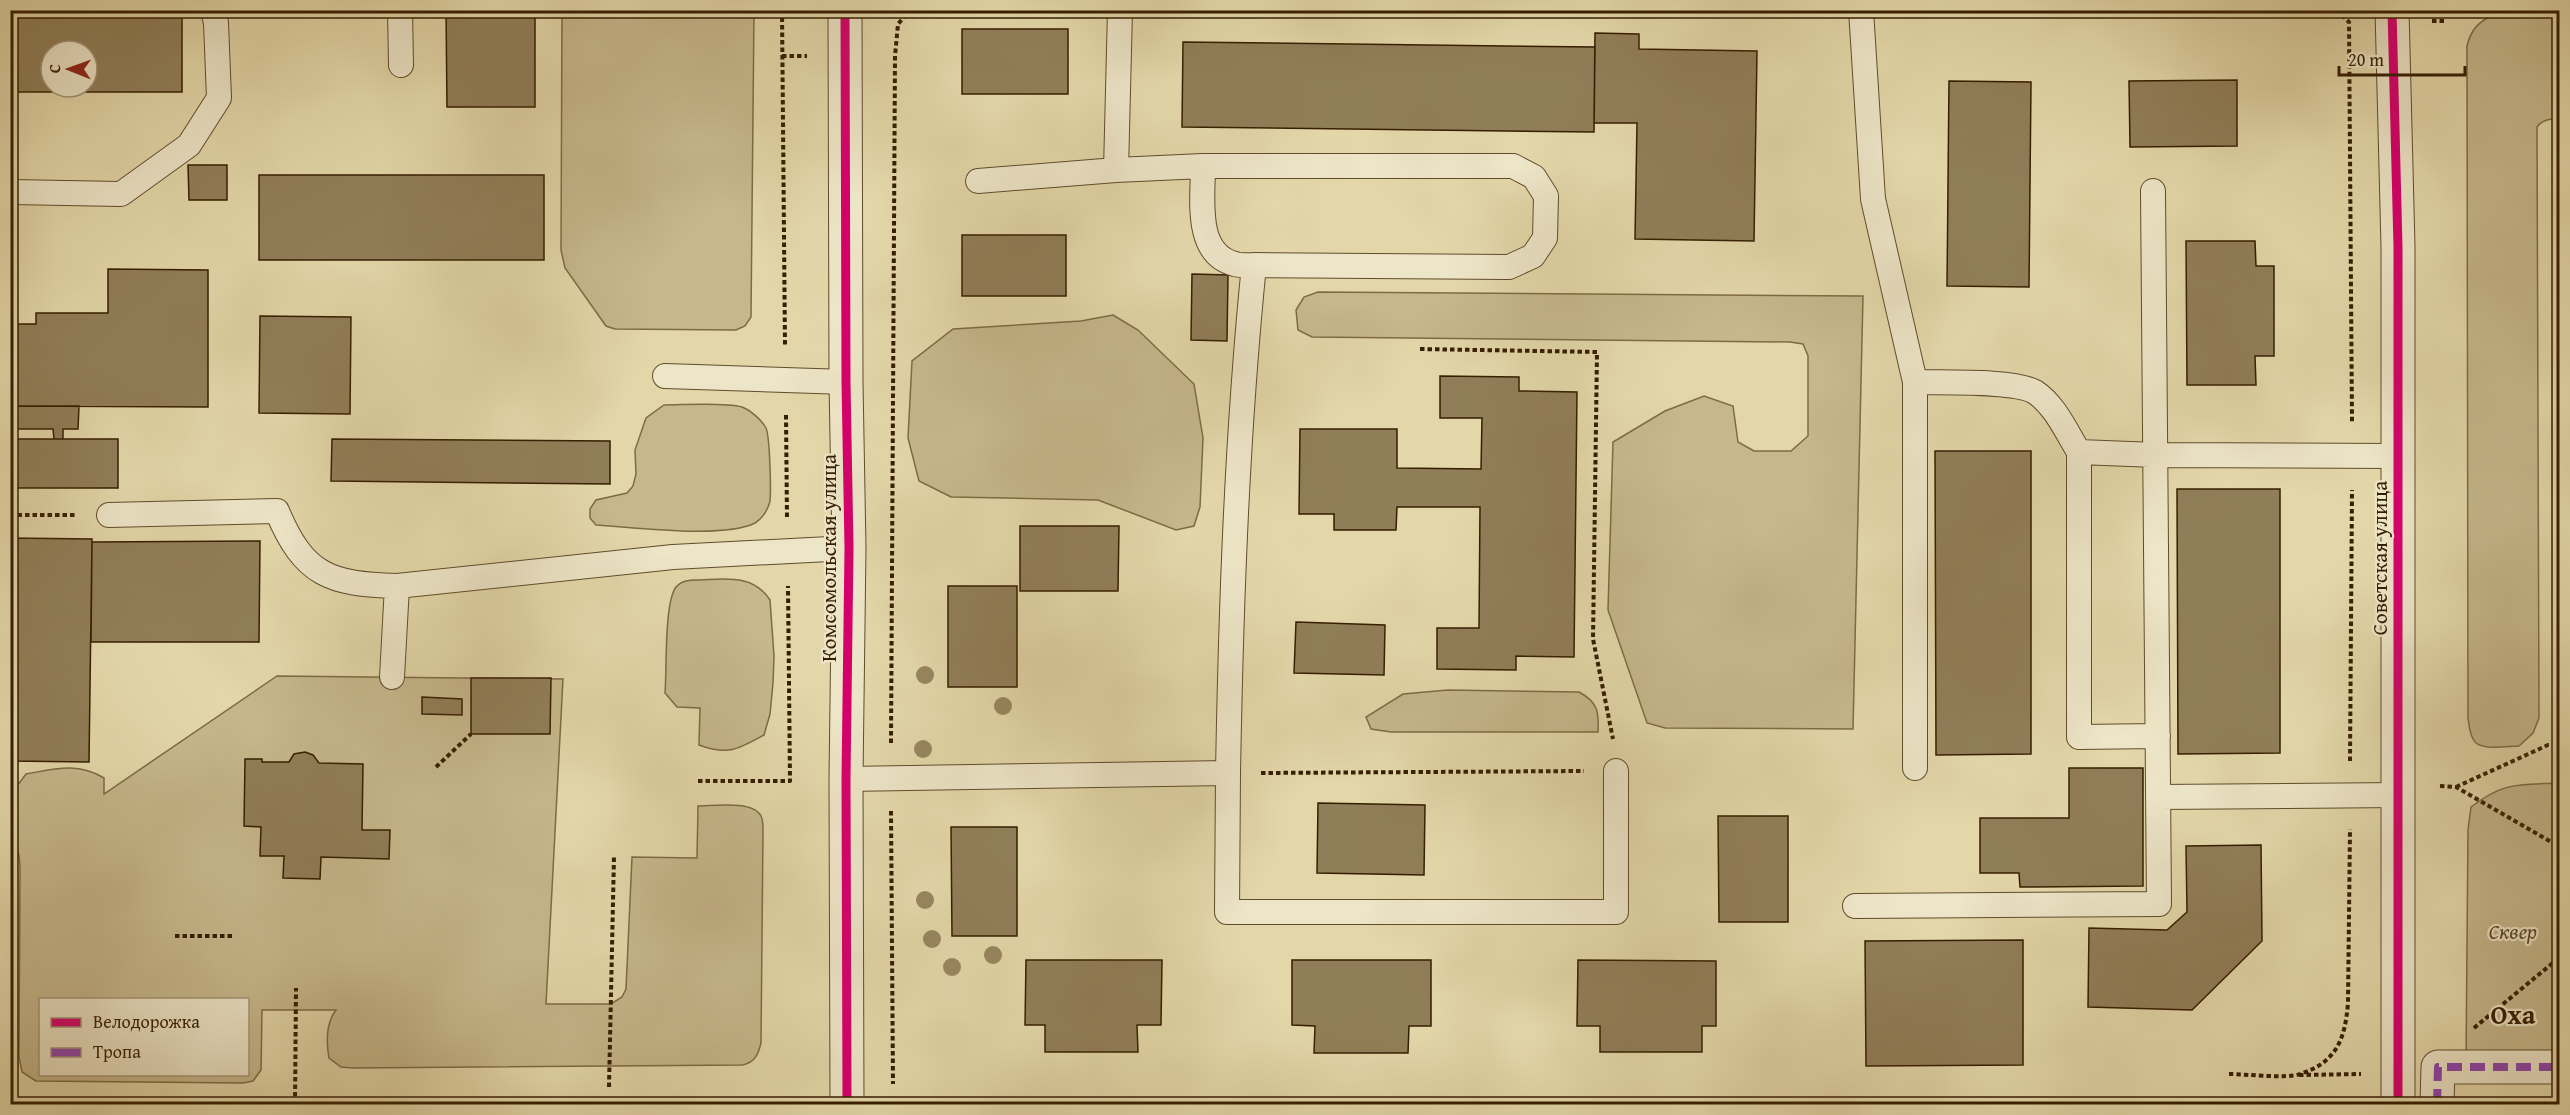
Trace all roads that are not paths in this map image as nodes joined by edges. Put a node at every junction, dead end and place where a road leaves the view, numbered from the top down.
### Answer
1 (213, 10) edge
2 (400, 10) edge
3 (845, 10) edge
4 (1120, 10) edge
5 (1861, 10) edge
6 (2392, 10) edge
7 (401, 65) dead end
8 (1203, 166) junction
9 (1116, 170) junction
10 (978, 181) dead end
11 (2153, 191) dead end
12 (10, 192) edge
13 (1254, 265) junction
14 (665, 376) dead end
15 (846, 382) junction
16 (1915, 382) junction
17 (2079, 452) junction
18 (2156, 455) junction
19 (2397, 456) junction
20 (109, 515) road end
21 (849, 548) junction
22 (397, 586) junction
23 (392, 677) dead end
24 (2158, 736) junction
25 (1915, 768) dead end
26 (1616, 771) road end
27 (1228, 773) junction
28 (846, 779) junction
29 (2399, 795) junction
30 (2158, 796) junction
31 (1855, 906) dead end
32 (2559, 1067) edge
33 (847, 1104) edge
34 (2398, 1104) edge
35 (2438, 1104) edge

1 - 12 lane
2 - 7 lane
3 - 15 street, Комсомольская улица
4 - 9 lane
5 - 16 lane
6 - 19 street, Советская улица
8 - 9 lane
8 - 13 lane
8 - 13 lane
9 - 10 lane
11 - 18 lane
13 - 27 lane
14 - 15 lane
15 - 21 street, Комсомольская улица
16 - 17 lane
16 - 25 lane
17 - 18 lane
17 - 24 lane
18 - 19 lane
18 - 24 lane
19 - 29 street, Советская улица
20 - 22 lane
21 - 22 lane
21 - 28 street, Комсомольская улица
22 - 23 lane
24 - 30 lane
26 - 27 lane
27 - 28 lane
28 - 33 street, Комсомольская улица
29 - 30 lane
29 - 34 street, Советская улица
30 - 31 lane
32 - 35 street

